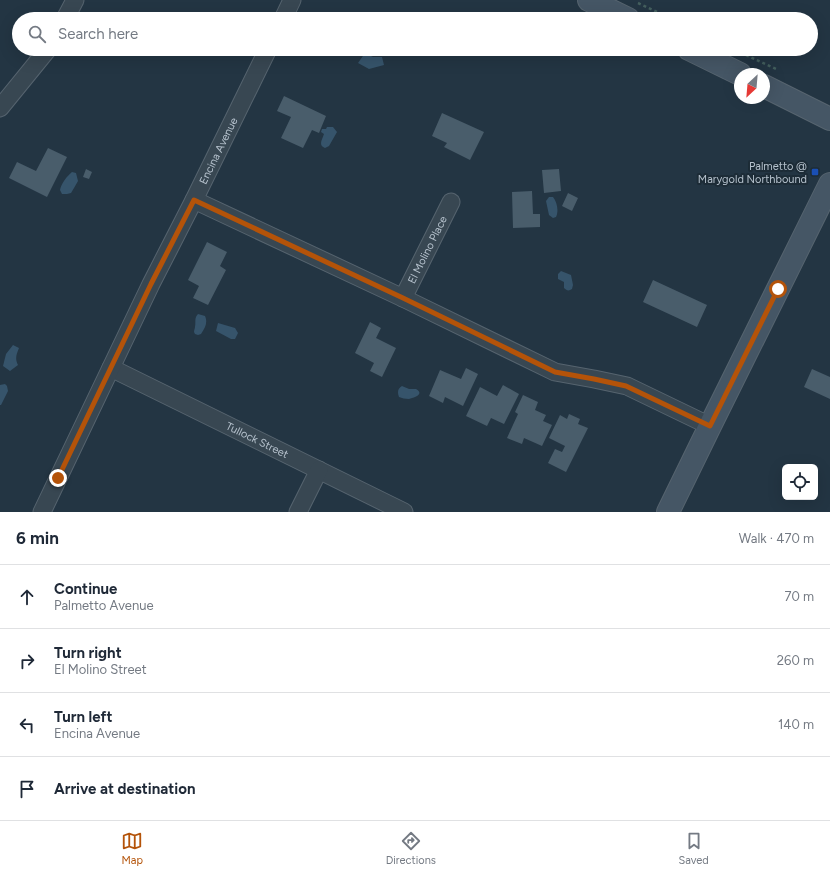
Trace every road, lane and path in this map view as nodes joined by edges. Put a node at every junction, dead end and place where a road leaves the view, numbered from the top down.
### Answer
1 (75, 0) edge
2 (292, 0) edge
3 (589, 0) edge
4 (632, 0) edge
5 (69, 12) edge
6 (286, 12) edge
7 (614, 12) edge
8 (657, 12) edge
9 (42, 56) edge
10 (265, 56) edge
11 (703, 56) edge
12 (745, 56) edge
13 (759, 68) edge
14 (734, 71) edge
15 (770, 78) edge
16 (0, 108) edge
17 (830, 119) edge
18 (830, 184) edge
19 (194, 200) junction
20 (451, 202) dead end
21 (403, 298) junction
22 (111, 368) junction
23 (710, 426) junction
24 (319, 470) junction
25 (42, 512) edge
26 (298, 512) edge
27 (404, 512) edge
28 (668, 512) edge

1 - 5 street
2 - 6 street
3 - 7 street
4 - 8 path
9 - 16 street
10 - 19 street, Encina Avenue
11 - 14 street
12 - 13 path
15 - 17 street
18 - 23 street
19 - 21 street
19 - 22 street, Encina Avenue
20 - 21 street, El Molino Place
21 - 23 street
22 - 24 street, Tullock Street
22 - 25 street, Encina Avenue
23 - 28 street
24 - 26 street
24 - 27 street, Tullock Street

